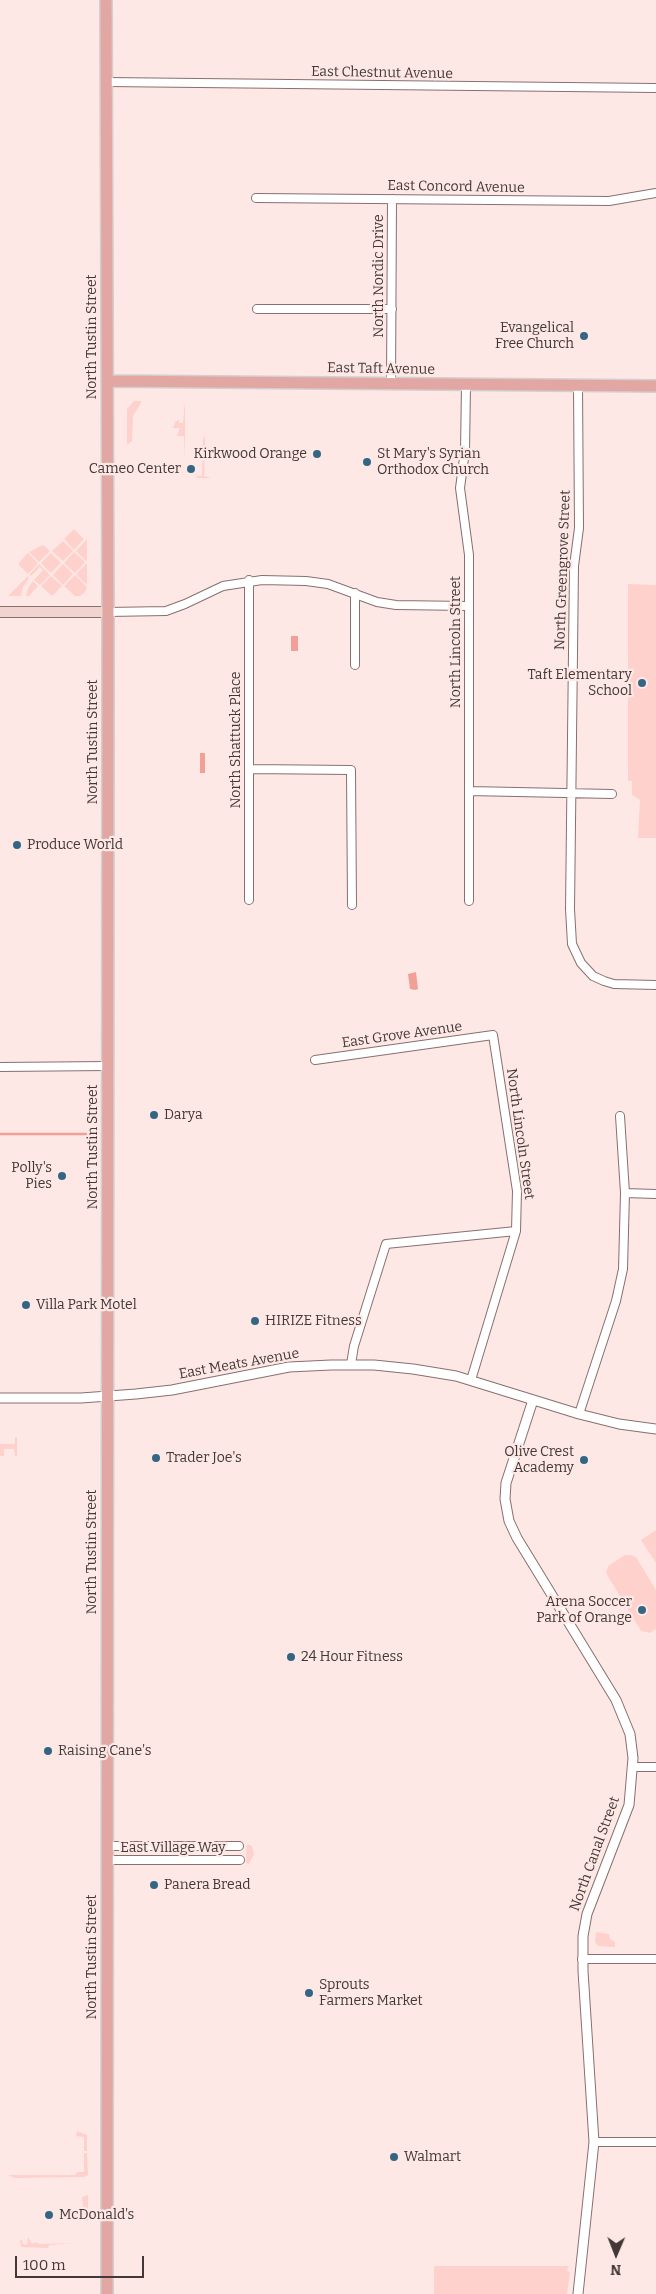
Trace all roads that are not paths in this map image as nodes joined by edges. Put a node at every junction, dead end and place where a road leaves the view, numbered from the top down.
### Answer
1 (106, 0) edge
2 (107, 82) junction
3 (656, 88) edge
4 (656, 193) edge
5 (256, 198) dead end
6 (392, 199) junction
7 (257, 308) dead end
8 (392, 309) junction
9 (107, 381) junction
10 (392, 384) junction
11 (466, 385) junction
12 (578, 386) junction
13 (656, 386) edge
14 (249, 580) junction
15 (355, 593) junction
16 (467, 606) junction
17 (0, 612) edge
18 (108, 612) junction
19 (355, 665) dead end
20 (249, 769) junction
21 (469, 791) junction
22 (572, 793) junction
23 (612, 794) dead end
24 (249, 900) dead end
25 (469, 901) dead end
26 (352, 905) dead end
27 (656, 985) edge
28 (493, 1035) joint
29 (315, 1060) dead end
30 (108, 1066) junction
31 (0, 1067) edge
32 (620, 1116) dead end
33 (625, 1193) junction
34 (656, 1194) edge
35 (516, 1231) junction
36 (351, 1364) junction
37 (471, 1380) junction
38 (107, 1397) junction
39 (0, 1398) edge
40 (533, 1400) junction
41 (579, 1414) junction
42 (656, 1429) edge
43 (633, 1767) junction
44 (656, 1767) edge
45 (107, 1846) junction
46 (239, 1846) dead end
47 (107, 1860) junction
48 (240, 1860) dead end
49 (582, 1958) junction
50 (656, 1959) edge
51 (594, 2142) junction
52 (656, 2142) edge
53 (106, 2294) edge
54 (578, 2294) edge

1 - 2 main road, North Tustin Street
2 - 3 street, East Chestnut Avenue
2 - 9 main road, North Tustin Street
4 - 6 street, East Concord Avenue
5 - 6 street, East Concord Avenue
6 - 8 street, North Nordic Drive
7 - 8 street
8 - 10 street, North Nordic Drive
9 - 10 main road, East Taft Avenue
9 - 18 main road, North Tustin Street
10 - 11 main road, East Taft Avenue
11 - 12 main road, East Taft Avenue
11 - 16 street, North Lincoln Street
12 - 13 main road, East Taft Avenue
12 - 22 street, North Greengrove Street
14 - 15 street
14 - 18 street
14 - 20 street, North Shattuck Place
15 - 16 street
15 - 19 street
16 - 21 street, North Lincoln Street
17 - 18 main road
18 - 30 main road, North Tustin Street
20 - 24 street, North Shattuck Place
20 - 26 street
21 - 22 street
21 - 25 street, North Lincoln Street
22 - 23 street
22 - 27 street, North Greengrove Street
28 - 29 street, East Grove Avenue
28 - 35 street, North Lincoln Street
30 - 31 street
30 - 38 main road, North Tustin Street
32 - 33 street
33 - 34 street
33 - 41 street
35 - 36 street
35 - 37 street, North Lincoln Street
36 - 37 street, East Meats Avenue
36 - 38 street, East Meats Avenue
37 - 40 street, East Meats Avenue
38 - 39 street, East Meats Avenue
38 - 45 main road, North Tustin Street
40 - 41 street, East Meats Avenue
40 - 43 street, North Canal Street
41 - 42 street, East Meats Avenue
43 - 44 street
43 - 49 street, North Canal Street
45 - 46 street, East Village Way
45 - 47 main road, North Tustin Street
47 - 48 street, East Village Way
47 - 53 main road, North Tustin Street
49 - 50 street
49 - 51 street, North Canal Street
51 - 52 street
51 - 54 street, North Canal Street

